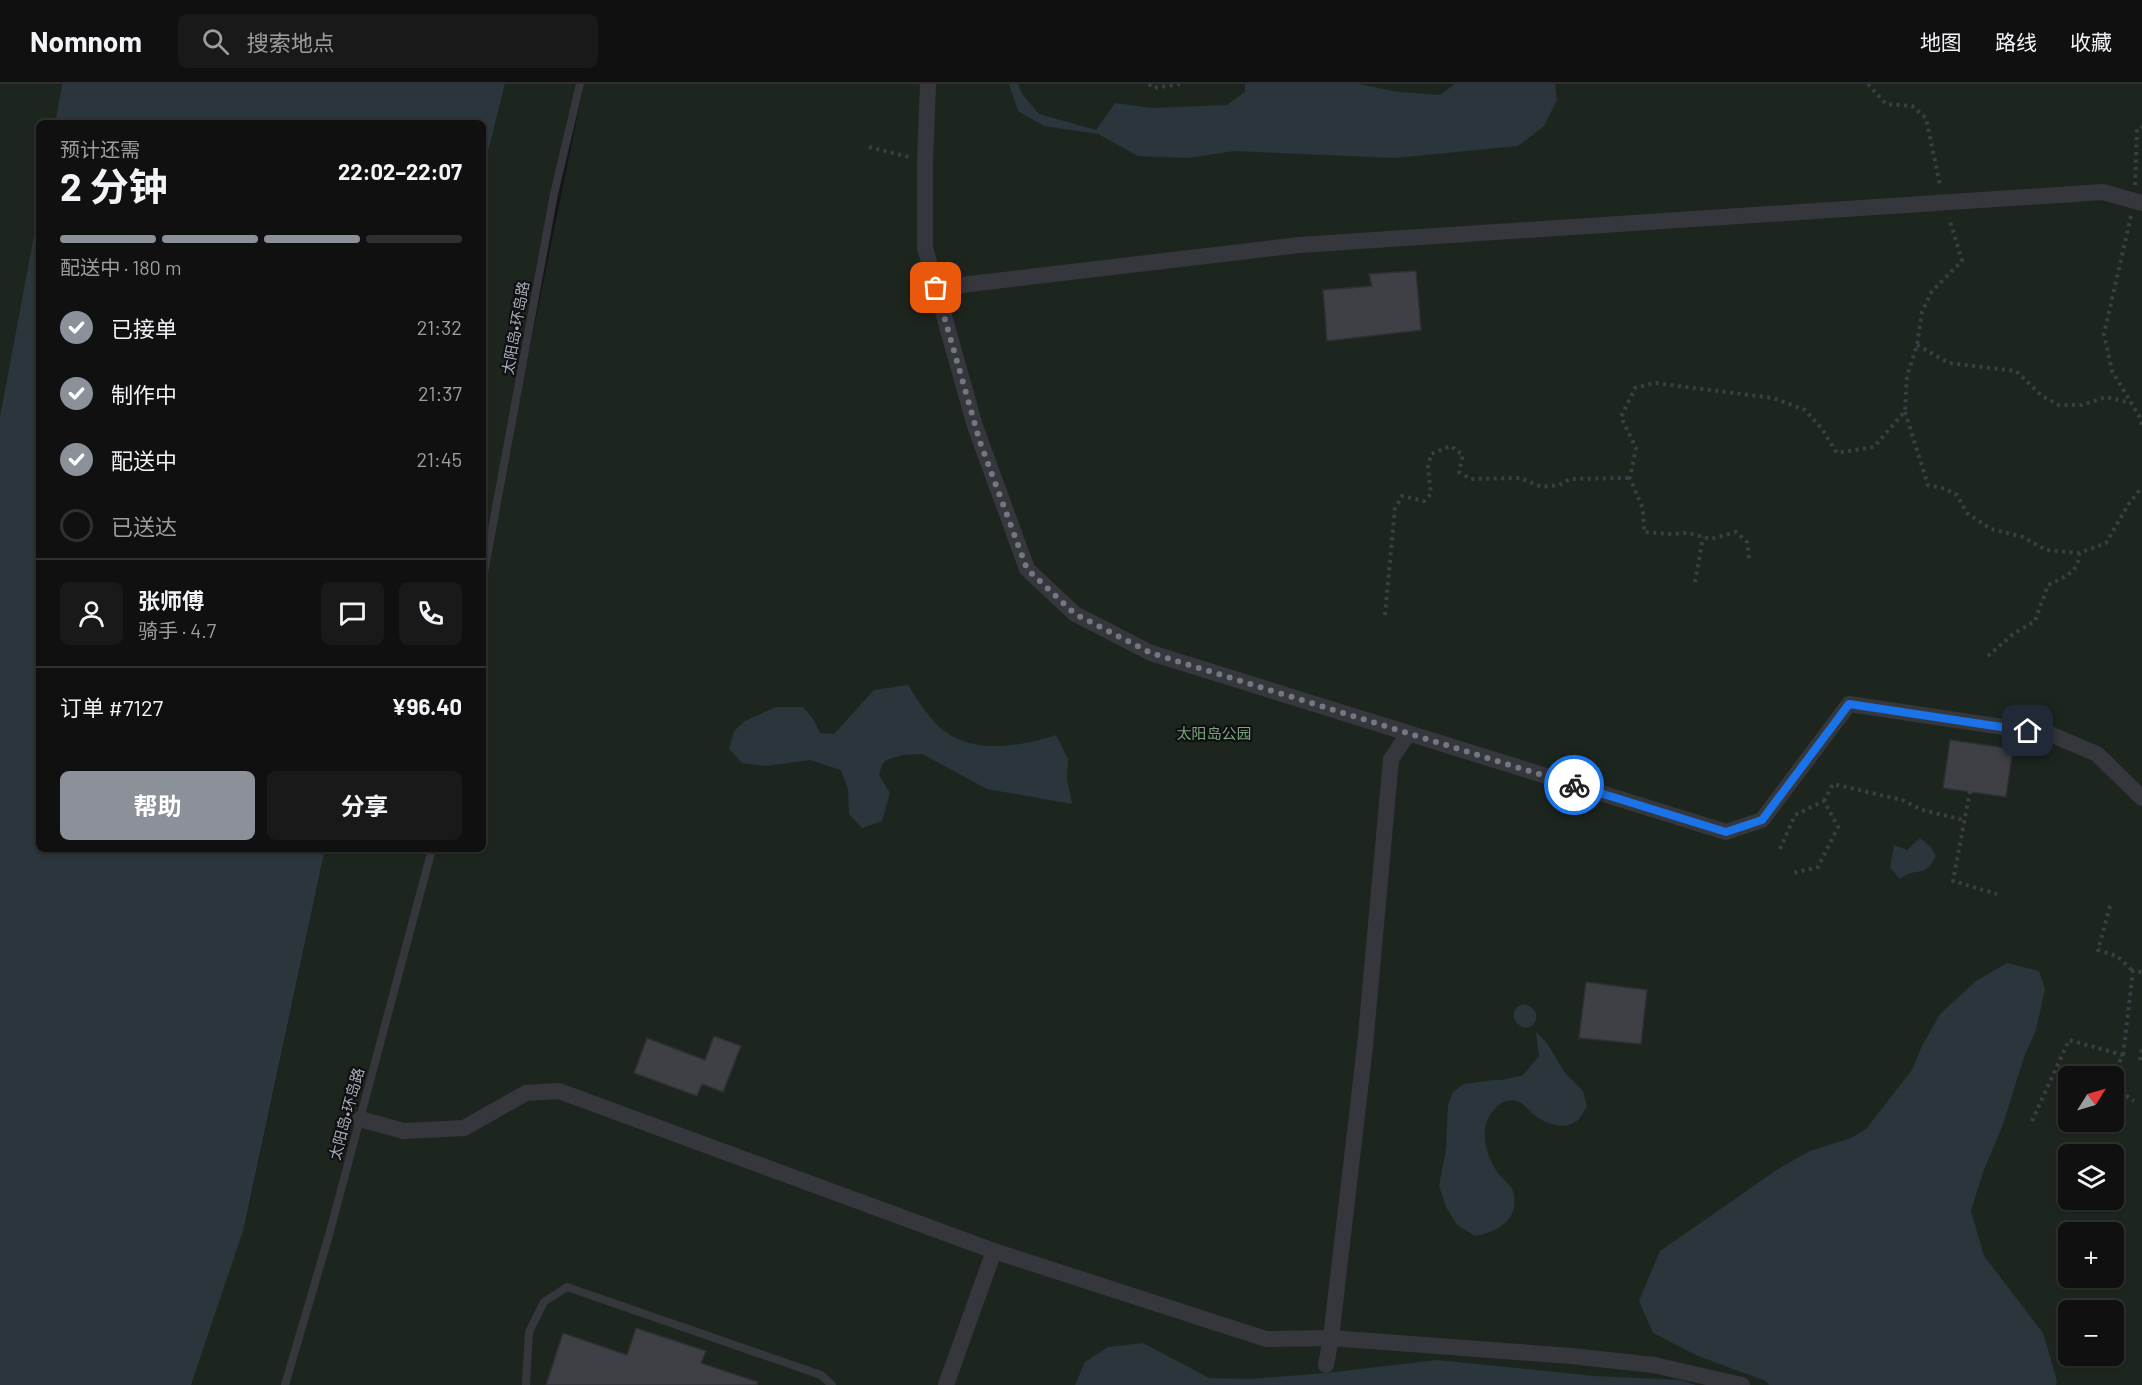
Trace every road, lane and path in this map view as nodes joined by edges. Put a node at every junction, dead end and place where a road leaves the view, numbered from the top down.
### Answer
1 (580, 84) edge
2 (928, 84) edge
3 (1149, 84) edge
4 (1180, 84) edge
5 (1868, 84) edge
6 (2142, 128) edge
7 (869, 147) dead end
8 (925, 161) junction
9 (2138, 202) edge
10 (1944, 203) junction
11 (936, 288) junction
12 (1917, 345) junction
13 (2131, 403) junction
14 (1905, 411) junction
15 (2142, 426) edge
16 (1630, 478) junction
17 (2142, 487) edge
18 (1703, 537) junction
19 (2079, 553) junction
20 (1749, 558) dead end
21 (486, 562) edge
22 (1695, 582) dead end
23 (1385, 615) dead end
24 (1988, 656) dead end
25 (1409, 734) junction
26 (1970, 791) dead end
27 (2142, 798) edge
28 (1824, 801) junction
29 (1964, 819) junction
30 (1780, 849) dead end
31 (431, 852) edge
32 (1793, 873) dead end
33 (1997, 894) dead end
34 (2110, 906) dead end
35 (2133, 971) junction
36 (2142, 972) edge
37 (2142, 1048) edge
38 (2123, 1055) junction
39 (2140, 1060) dead end
40 (2118, 1066) edge
41 (2124, 1094) edge
42 (2134, 1101) dead end
43 (360, 1119) junction
44 (2032, 1120) dead end
45 (994, 1251) junction
46 (1331, 1338) junction
47 (1326, 1365) dead end
48 (285, 1385) edge
49 (526, 1385) edge
50 (832, 1385) edge
51 (946, 1385) edge
52 (1742, 1385) edge

1 - 21 lane, 太阳岛•环岛路
2 - 8 street
3 - 4 path
5 - 10 path
6 - 9 path
7 - 8 path
8 - 11 street
9 - 10 street
9 - 13 path
10 - 11 street
10 - 12 path
11 - 25 street
12 - 13 path
12 - 14 path
13 - 15 path
14 - 16 path
14 - 19 path
16 - 18 path
16 - 23 path
17 - 19 path
18 - 20 path
18 - 22 path
19 - 24 path
25 - 27 street
25 - 46 street
26 - 29 path
28 - 29 path
28 - 30 path
28 - 32 path
29 - 33 path
31 - 43 lane, 太阳岛•环岛路
34 - 35 path
35 - 36 path
35 - 38 path
37 - 39 path
38 - 40 path
38 - 44 path
41 - 42 path
43 - 45 street
43 - 48 lane, 太阳岛•环岛路
45 - 46 street
45 - 51 street
46 - 47 street
46 - 52 street
49 - 50 lane

